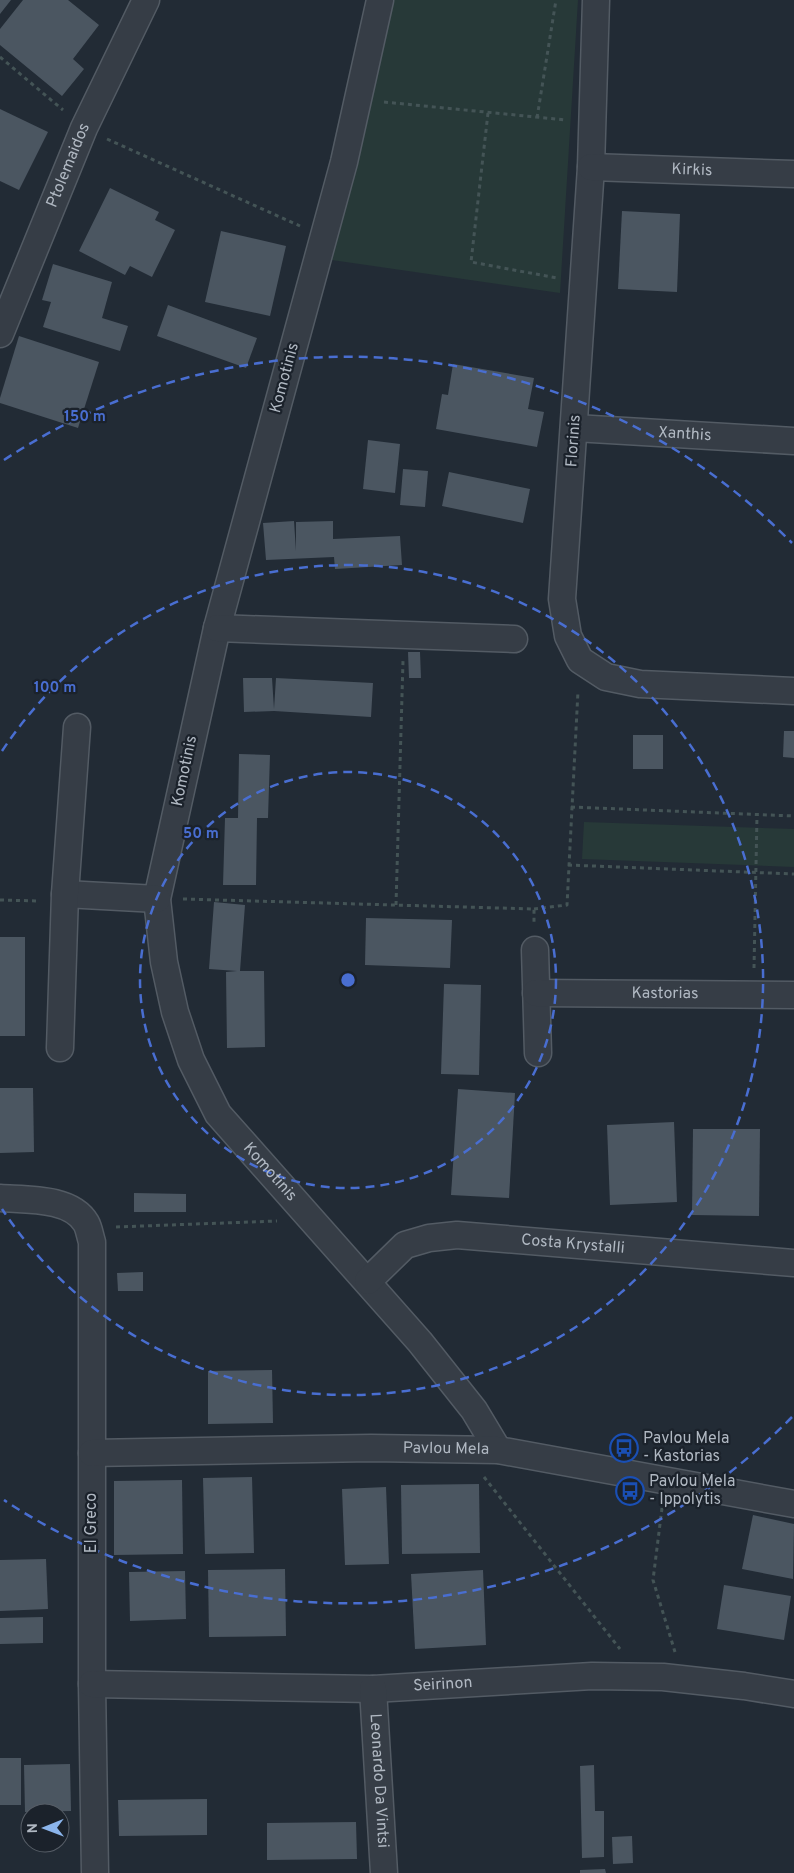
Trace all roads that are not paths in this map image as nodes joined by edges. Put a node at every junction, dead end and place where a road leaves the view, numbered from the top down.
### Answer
1 (146, 0) edge
2 (380, 0) edge
3 (596, 0) edge
4 (591, 167) junction
5 (794, 174) edge
6 (0, 334) edge
7 (575, 428) junction
8 (794, 441) edge
9 (217, 628) junction
10 (514, 639) dead end
11 (794, 692) edge
12 (78, 727) dead end
13 (65, 898) junction
14 (157, 898) junction
15 (535, 950) road end
16 (536, 993) junction
17 (794, 995) edge
18 (60, 1048) dead end
19 (538, 1053) dead end
20 (0, 1198) edge
21 (794, 1263) edge
22 (368, 1281) junction
23 (498, 1450) junction
24 (92, 1453) junction
25 (794, 1504) edge
26 (92, 1684) junction
27 (373, 1689) junction
28 (794, 1694) edge
29 (95, 1873) edge
30 (384, 1873) edge

1 - 6 street, Ptolemaidos
2 - 9 street, Komotinis
3 - 4 street, Florinis
4 - 5 street, Kirkis
4 - 7 street, Florinis
7 - 8 street, Xanthis
7 - 11 street, Florinis
9 - 10 street
9 - 14 street, Komotinis
12 - 13 street
13 - 14 street
13 - 18 street
14 - 22 street, Komotinis
15 - 16 street
16 - 17 street, Kastorias
16 - 19 street
20 - 24 street, El Greco
21 - 22 street, Costa Krystalli
22 - 23 street, Komotinis
23 - 24 street, Pavlou Mela
23 - 25 street, Pavlou Mela
24 - 26 street, El Greco
26 - 27 street, Seirinon
26 - 29 street, El Greco
27 - 28 street, Seirinon
27 - 30 street, Leonardo Da Vintsi

